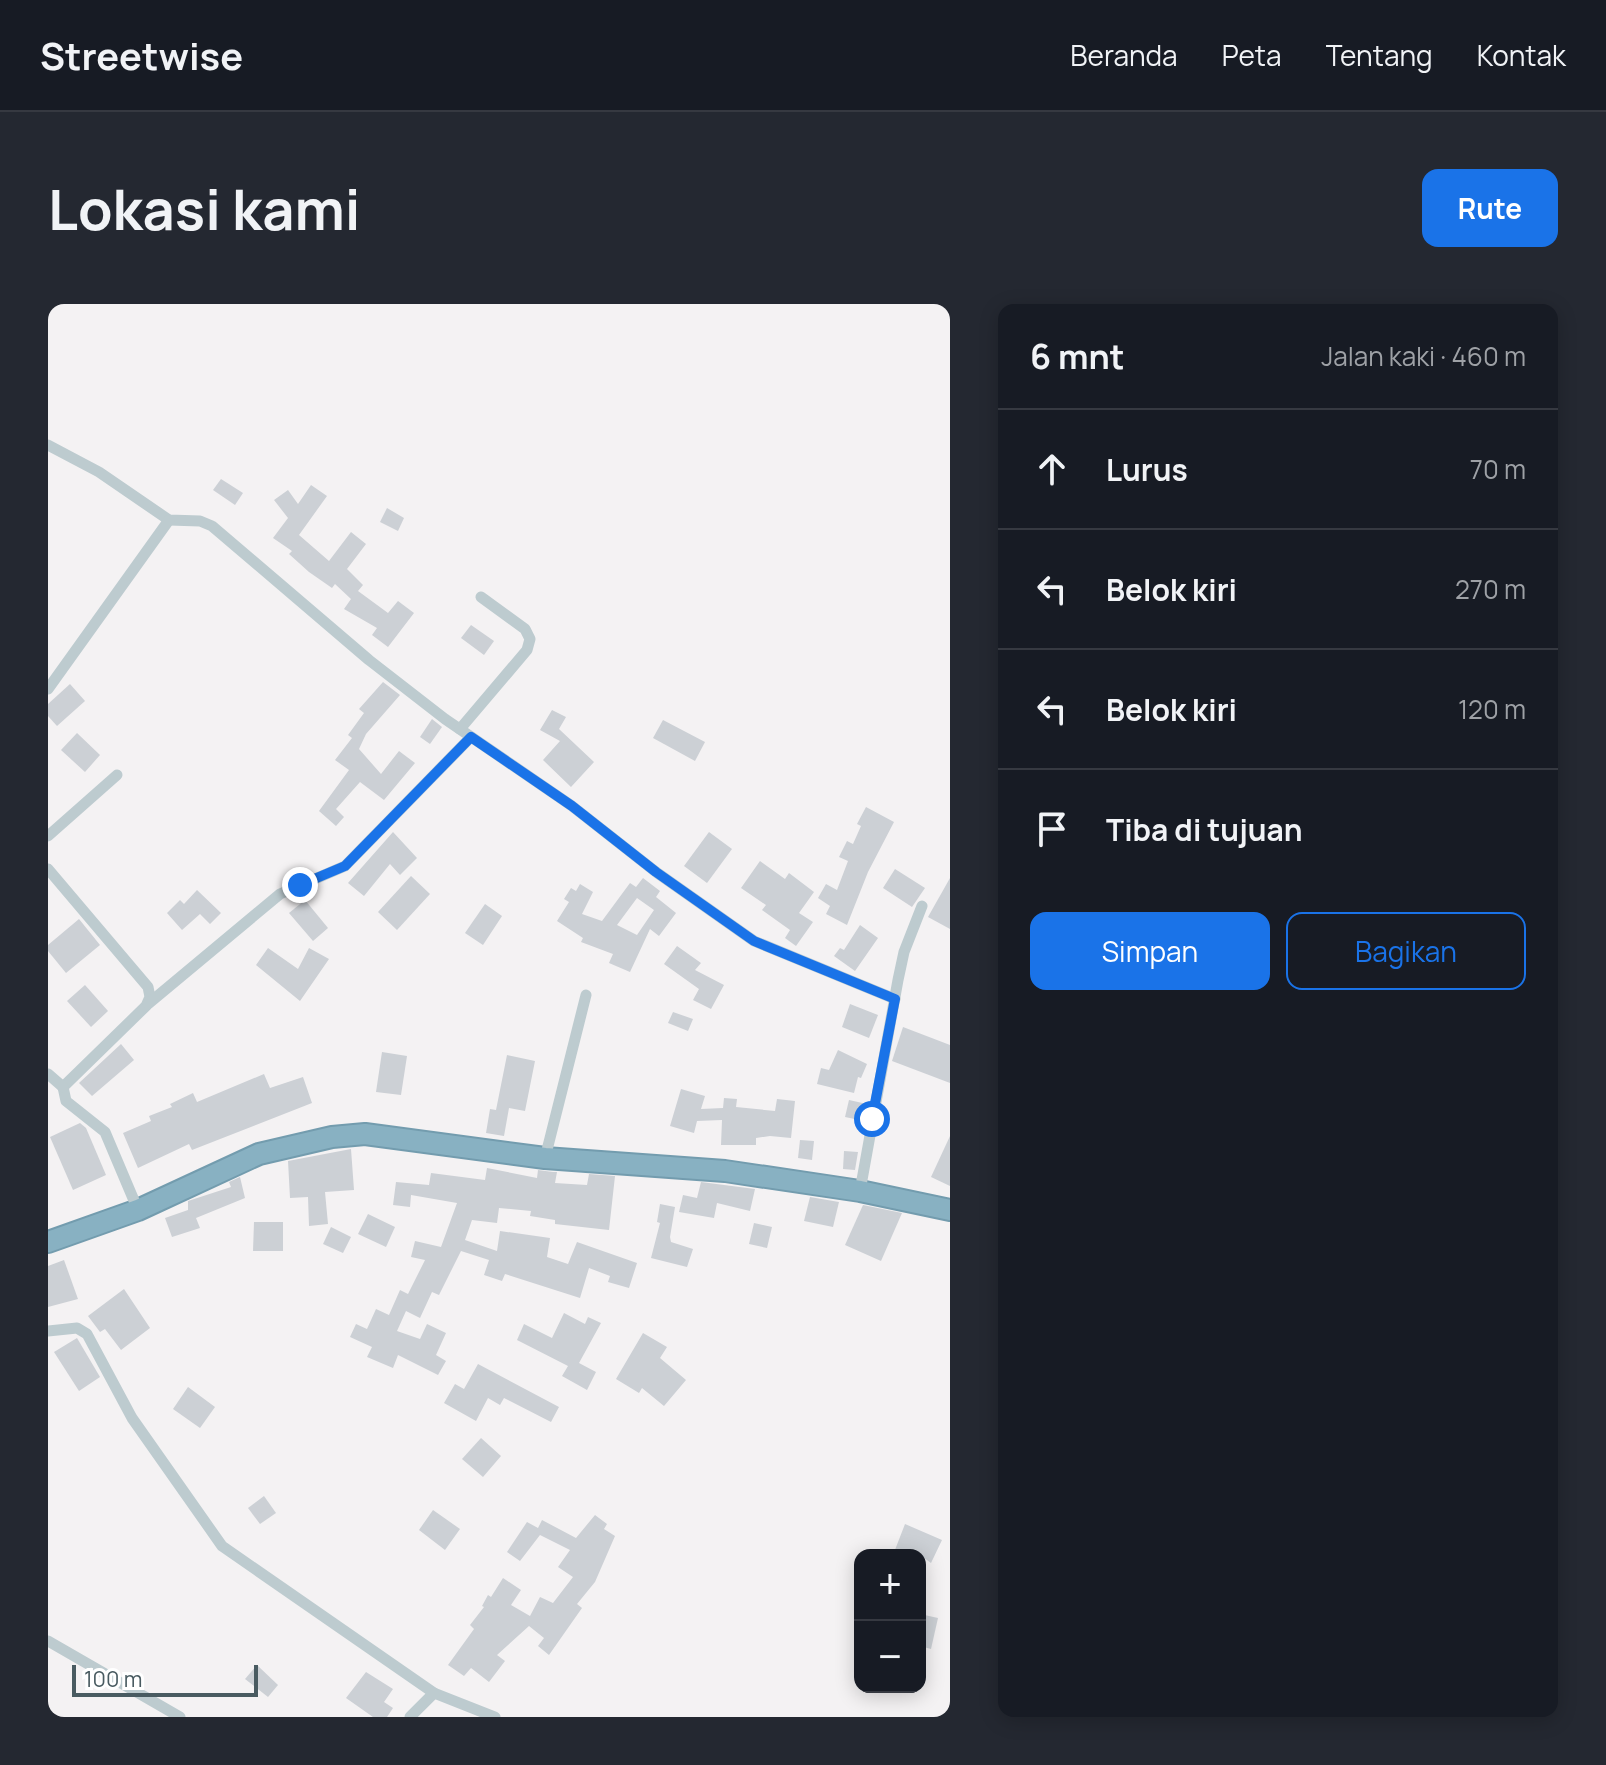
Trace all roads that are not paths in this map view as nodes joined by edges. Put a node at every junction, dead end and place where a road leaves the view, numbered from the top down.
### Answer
1 (48, 445) edge
2 (169, 520) junction
3 (481, 597) dead end
4 (48, 689) edge
5 (460, 729) junction
6 (471, 737) junction
7 (117, 775) dead end
8 (48, 836) edge
9 (48, 869) edge
10 (922, 906) dead end
11 (586, 995) dead end
12 (895, 999) junction
13 (146, 1006) junction
14 (48, 1074) edge
15 (63, 1087) junction
16 (545, 1158) junction
17 (860, 1191) junction
18 (138, 1210) junction
19 (950, 1210) edge
20 (48, 1242) edge
21 (48, 1331) edge
22 (48, 1641) edge
23 (434, 1693) junction
24 (180, 1717) edge
25 (410, 1717) edge
26 (495, 1717) edge

1 - 2 street
2 - 4 street
2 - 5 street
3 - 5 street
5 - 6 street
6 - 12 street
6 - 13 street
7 - 8 street
9 - 13 street
10 - 12 street
11 - 16 street
12 - 17 street
13 - 15 street
14 - 15 street
15 - 18 street
16 - 17 highway
16 - 18 highway
17 - 19 highway
18 - 20 highway
21 - 23 street
22 - 24 street
23 - 25 street
23 - 26 street

